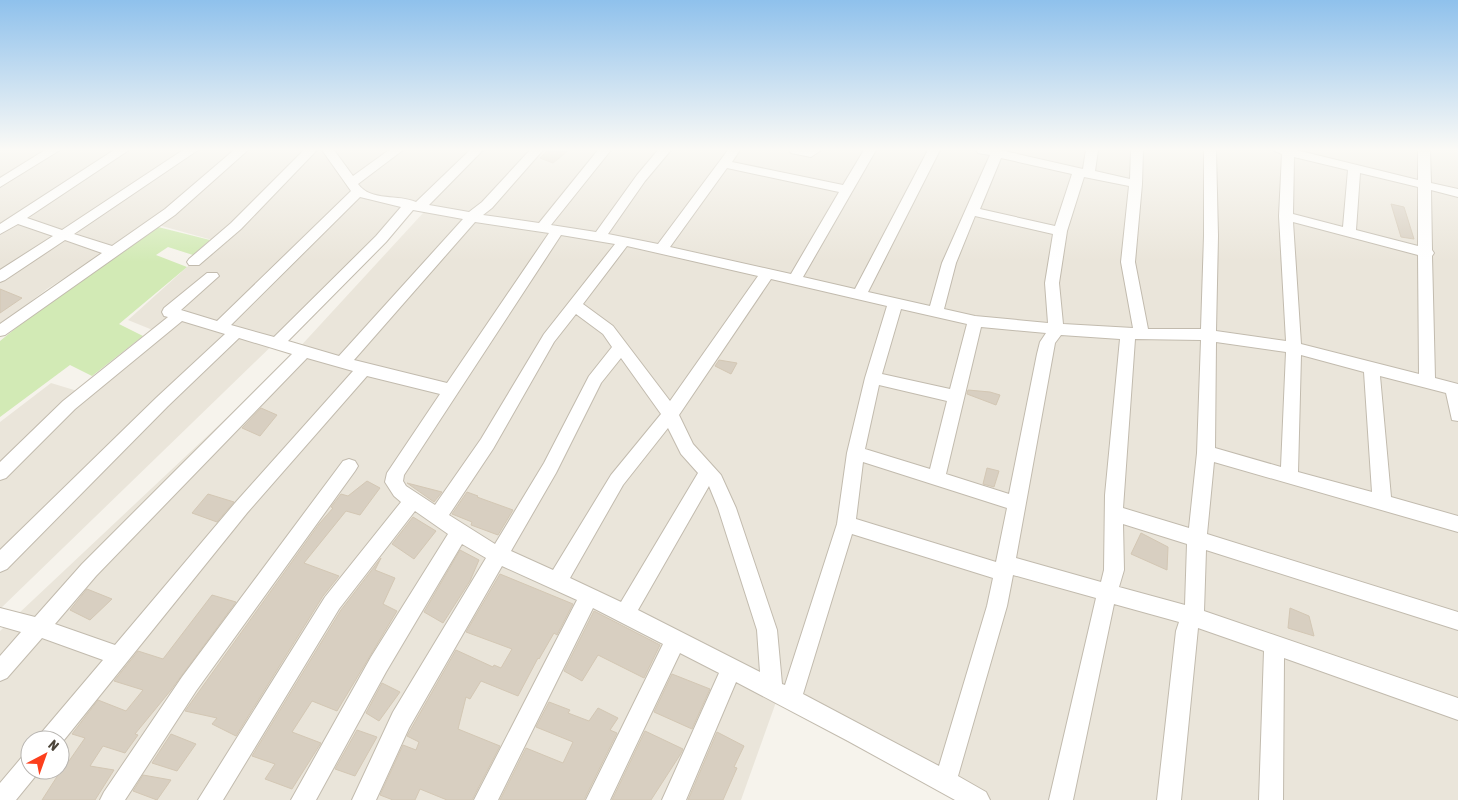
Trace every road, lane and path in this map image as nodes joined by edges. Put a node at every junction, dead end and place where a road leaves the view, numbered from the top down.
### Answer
1 (66, 187) edge
2 (135, 187) edge
3 (199, 187) edge
4 (274, 187) edge
5 (436, 187) edge
6 (503, 187) edge
7 (579, 187) edge
8 (635, 187) edge
9 (707, 187) edge
10 (837, 187) edge
11 (915, 187) edge
12 (982, 187) edge
13 (1078, 187) edge
14 (1136, 187) edge
15 (1210, 187) edge
16 (1288, 187) edge
17 (1352, 187) edge
18 (1426, 187) edge
19 (1432, 187) edge
20 (355, 188) joint
21 (845, 189) joint
22 (1458, 193) edge
23 (416, 205) junction
24 (972, 211) junction
25 (1286, 216) junction
26 (472, 217) junction
27 (17, 219) junction
28 (550, 229) junction
29 (0, 230) edge
30 (1060, 231) junction
31 (1349, 232) junction
32 (64, 234) junction
33 (599, 237) junction
34 (624, 241) junction
35 (661, 250) junction
36 (114, 252) junction
37 (1427, 252) junction
38 (194, 262) dead end
39 (766, 274) junction
40 (212, 276) dead end
41 (0, 278) edge
42 (794, 280) junction
43 (859, 295) junction
44 (895, 304) junction
45 (575, 306) junction
46 (936, 312) junction
47 (180, 315) junction
48 (974, 321) junction
49 (220, 327) junction
50 (1056, 330) junction
51 (237, 331) junction
52 (0, 332) edge
53 (1135, 334) junction
54 (1209, 335) junction
55 (277, 343) junction
56 (621, 347) junction
57 (1294, 348) junction
58 (304, 351) junction
59 (342, 362) junction
60 (1371, 367) junction
61 (364, 369) junction
62 (873, 378) junction
63 (1427, 382) junction
64 (450, 390) junction
65 (1456, 390) edge
66 (956, 397) junction
67 (670, 414) junction
68 (1458, 415) edge
69 (856, 453) junction
70 (1206, 453) junction
71 (349, 466) dead end
72 (708, 472) junction
73 (0, 473) edge
74 (1289, 477) junction
75 (936, 478) junction
76 (413, 500) junction
77 (1382, 503) junction
78 (1017, 504) junction
79 (1114, 513) junction
80 (437, 517) junction
81 (846, 524) junction
82 (1458, 524) edge
83 (460, 532) junction
84 (1197, 538) junction
85 (4, 553) edge
86 (497, 555) junction
87 (1005, 568) junction
88 (557, 582) junction
89 (1107, 592) junction
90 (589, 596) junction
91 (625, 614) junction
92 (0, 617) edge
93 (1194, 617) junction
94 (1458, 621) edge
95 (37, 627) junction
96 (676, 640) junction
97 (1274, 645) junction
98 (119, 656) junction
99 (731, 669) junction
100 (0, 671) edge
101 (772, 690) junction
102 (791, 700) junction
103 (1458, 709) edge
104 (58, 730) edge
105 (20, 777) edge
106 (945, 782) junction
107 (1, 800) edge
108 (112, 800) edge
109 (210, 800) edge
110 (303, 800) edge
111 (364, 800) edge
112 (486, 800) edge
113 (598, 800) edge
114 (674, 800) edge
115 (978, 800) edge
116 (1061, 800) edge
117 (1169, 800) edge
118 (1271, 800) edge

1 - 27 street
2 - 32 street
3 - 36 street
4 - 38 street
5 - 23 street
6 - 26 street
7 - 28 street
8 - 33 street
9 - 35 street
10 - 21 street
11 - 43 street
12 - 24 street
13 - 30 street
14 - 53 street
15 - 54 street
16 - 25 street
17 - 31 street
18 - 37 street
19 - 22 street
20 - 23 street
20 - 49 street
21 - 42 street
23 - 26 street
23 - 55 street
24 - 30 street
24 - 46 street
25 - 31 street
25 - 57 street
26 - 28 street
26 - 59 street
27 - 29 street
27 - 32 street
28 - 33 street
28 - 64 street
30 - 50 street
31 - 37 street
32 - 36 street
32 - 41 street
33 - 34 street
34 - 35 street
34 - 45 street
35 - 39 street
36 - 52 street
37 - 63 street
39 - 42 street
39 - 67 street
40 - 47 street
42 - 43 street
43 - 44 street
44 - 46 street
44 - 62 street
45 - 56 street
45 - 80 street
46 - 48 street
47 - 49 street
47 - 73 street
48 - 50 street
48 - 66 street
49 - 51 street
50 - 53 street
50 - 78 street
51 - 55 street
51 - 85 street
53 - 54 street
53 - 79 street
54 - 57 street
54 - 70 street
55 - 58 street
56 - 67 street
56 - 86 street
57 - 60 street
57 - 74 street
58 - 59 street
58 - 95 street
59 - 61 street
60 - 63 street
60 - 77 street
61 - 64 street
61 - 98 street
62 - 66 street
62 - 69 street
63 - 65 street
64 - 76 street
65 - 68 street
66 - 75 street
67 - 72 street
67 - 88 street
69 - 75 street
69 - 81 street
70 - 74 street
70 - 84 street
71 - 108 street
72 - 91 street
72 - 101 street
74 - 77 street
75 - 78 street
76 - 80 street
76 - 109 street
77 - 82 street
78 - 87 street
79 - 84 street
79 - 89 street
80 - 83 street
81 - 87 street
81 - 102 street
83 - 86 street
83 - 110 street
84 - 93 street
84 - 94 street
86 - 88 street
86 - 111 street
87 - 89 street
87 - 106 street
88 - 90 street
89 - 93 street
89 - 116 street
90 - 91 street
90 - 112 street
91 - 96 street
92 - 95 street
93 - 97 street
93 - 117 street
95 - 98 street
95 - 100 street
96 - 99 street
96 - 113 street
97 - 103 street
97 - 118 street
98 - 104 street
99 - 101 street
99 - 114 street
101 - 102 street
102 - 106 street
105 - 107 street
106 - 115 street

